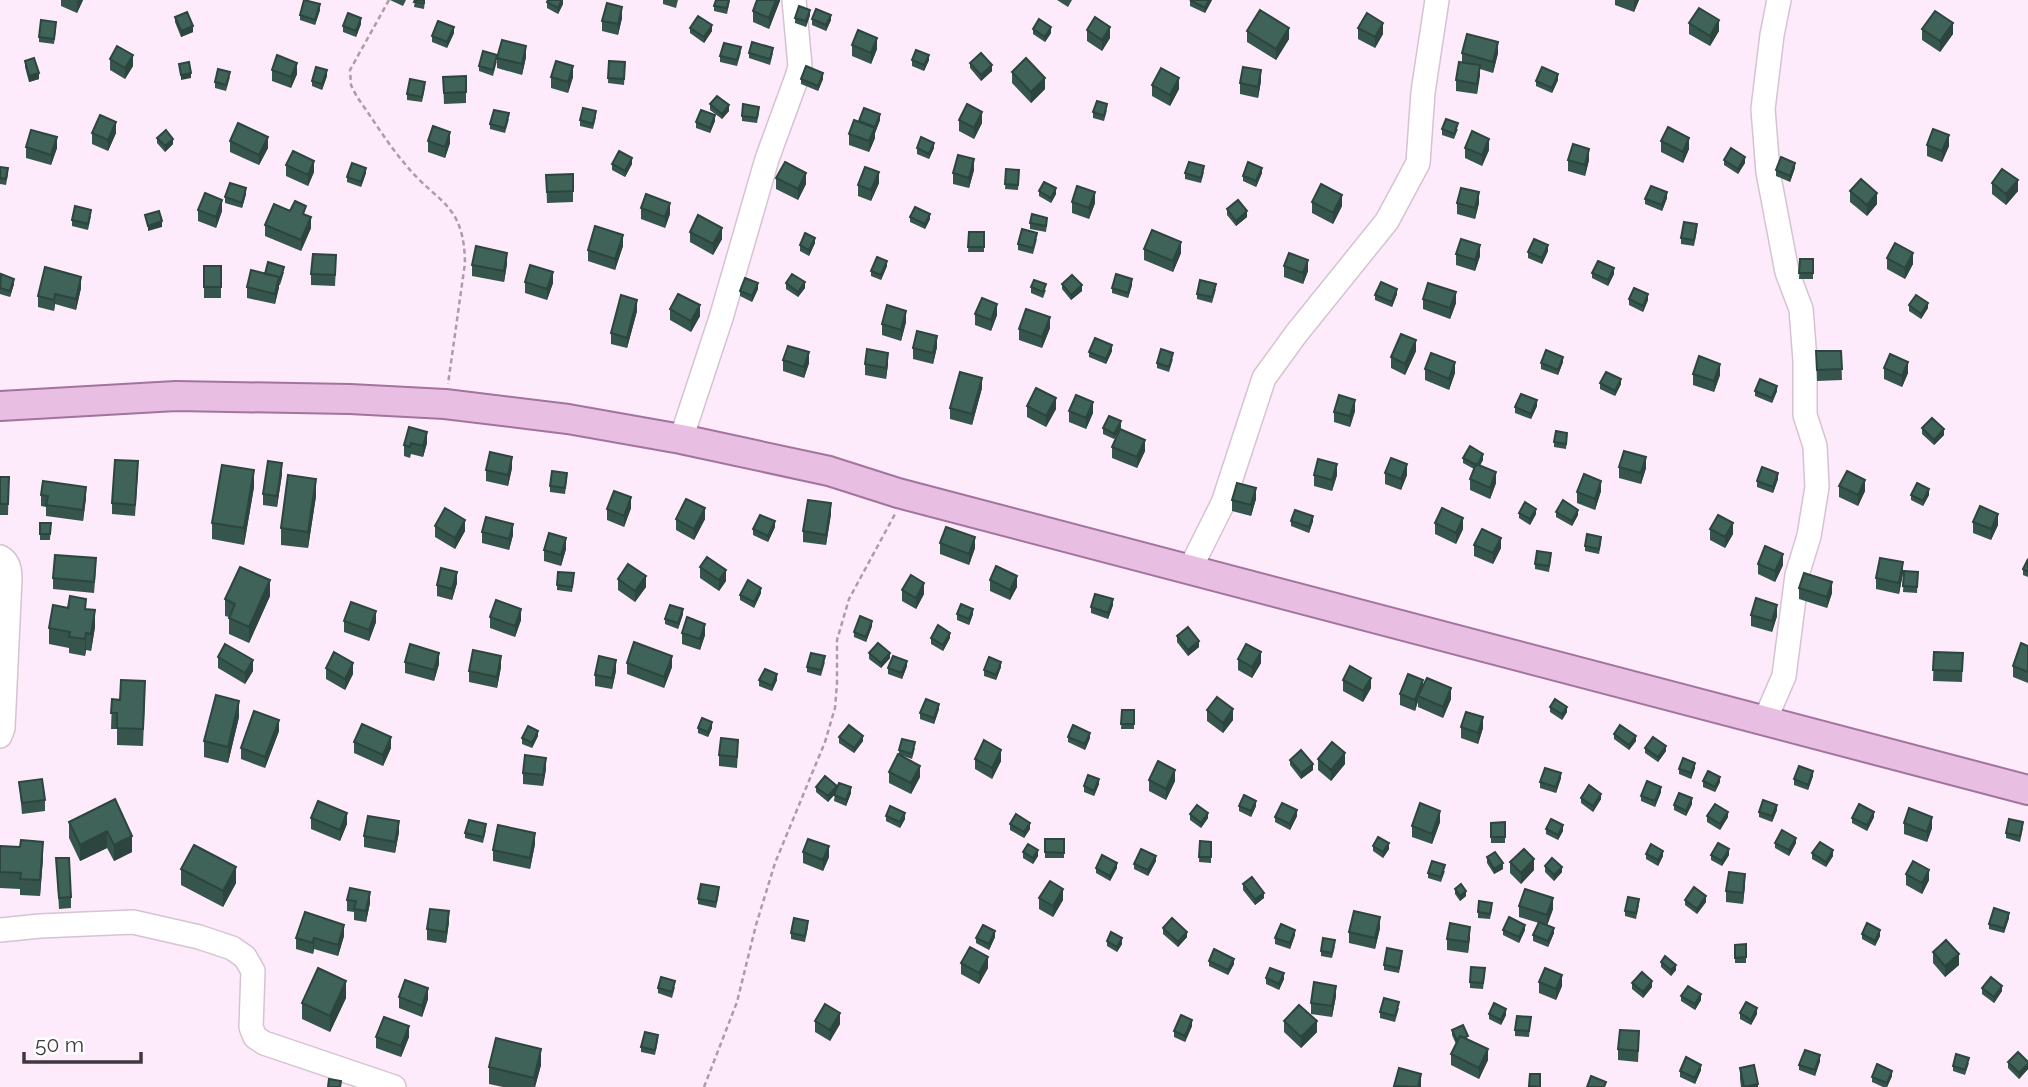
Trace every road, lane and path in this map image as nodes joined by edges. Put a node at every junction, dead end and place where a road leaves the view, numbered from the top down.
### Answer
1 (389, 0) edge
2 (794, 0) edge
3 (1437, 0) edge
4 (1779, 0) edge
5 (445, 404) junction
6 (0, 406) edge
7 (681, 439) junction
8 (898, 493) junction
9 (0, 557) edge
10 (1191, 569) junction
11 (1765, 720) junction
12 (0, 736) edge
13 (2028, 790) edge
14 (0, 930) edge
15 (394, 1087) edge
16 (704, 1087) edge

1 - 5 path
2 - 7 street
3 - 10 street
4 - 11 street
5 - 6 main road
5 - 7 main road
7 - 8 main road
8 - 10 main road
8 - 16 path
9 - 12 street
10 - 11 main road
11 - 13 main road
14 - 15 street

